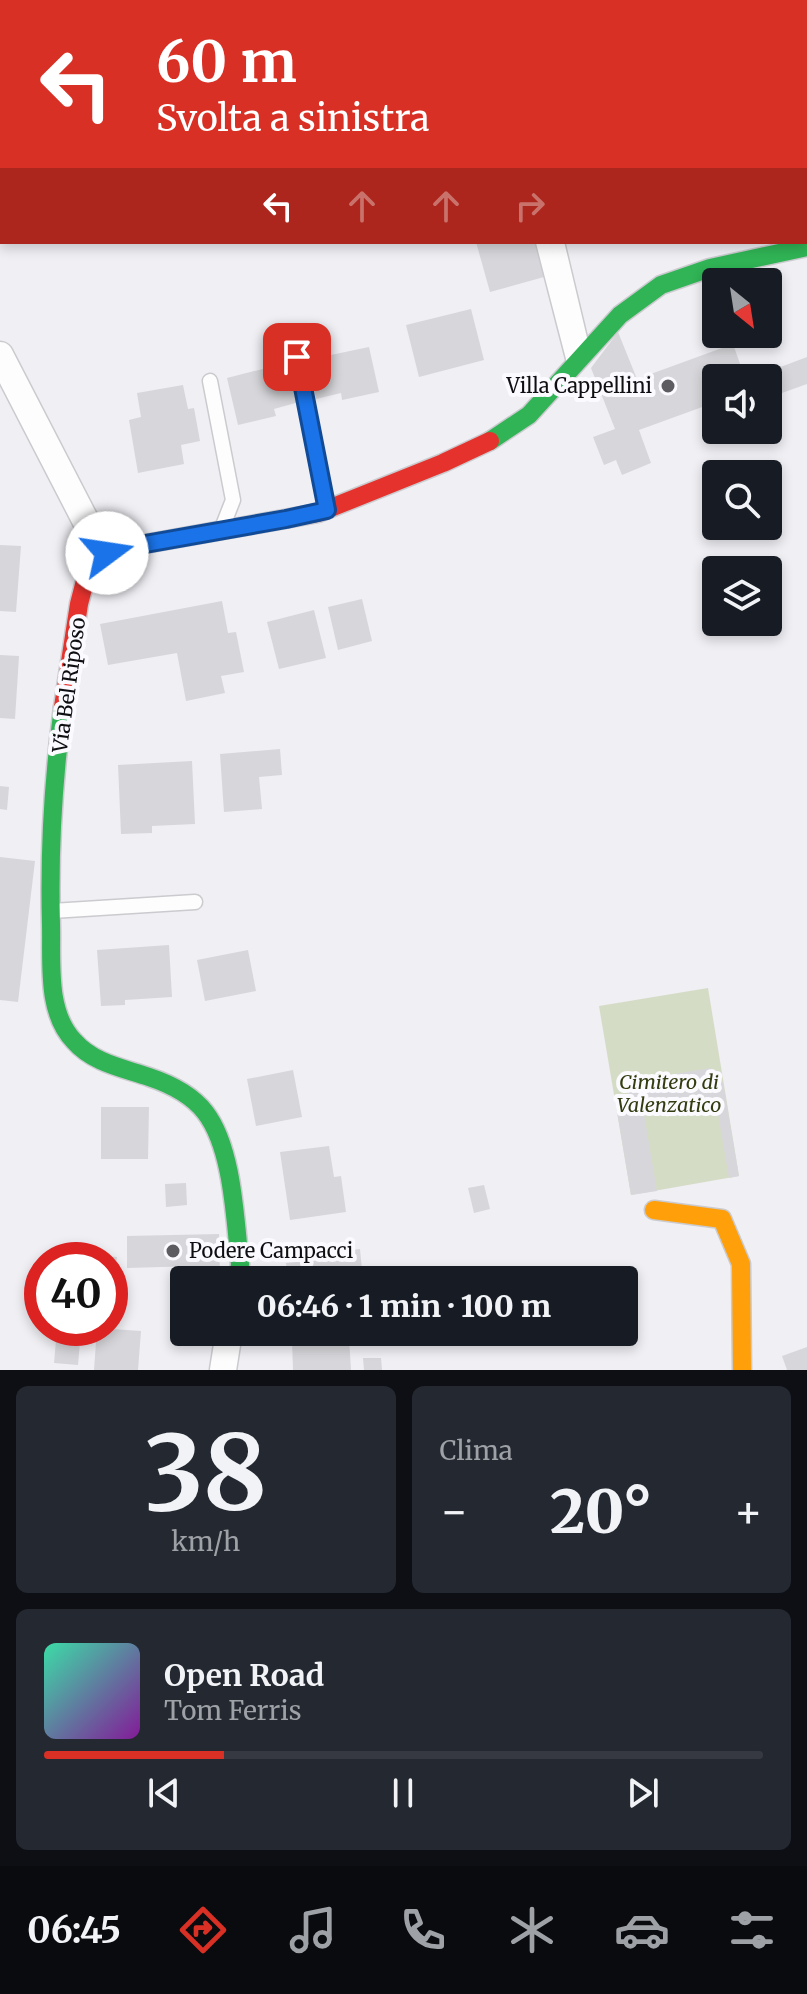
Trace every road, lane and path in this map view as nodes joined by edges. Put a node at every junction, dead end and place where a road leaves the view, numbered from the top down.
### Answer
1 (544, 244) edge
2 (557, 244) edge
3 (807, 247) edge
4 (0, 355) edge
5 (297, 357) dead end
6 (579, 360) junction
7 (210, 381) dead end
8 (327, 510) junction
9 (221, 531) junction
10 (117, 549) junction
11 (195, 902) dead end
12 (51, 912) junction
13 (654, 1210) dead end
14 (240, 1266) edge
15 (227, 1346) edge
16 (223, 1370) edge
17 (742, 1370) edge

1 - 6 lane
2 - 6 lane
3 - 6 street
4 - 10 street
5 - 8 lane
6 - 8 street
7 - 9 lane
8 - 9 street
9 - 10 street
10 - 12 street, Via Bel Riposo
11 - 12 lane
12 - 14 street, Via Bel Riposo
13 - 17 street
15 - 16 street

